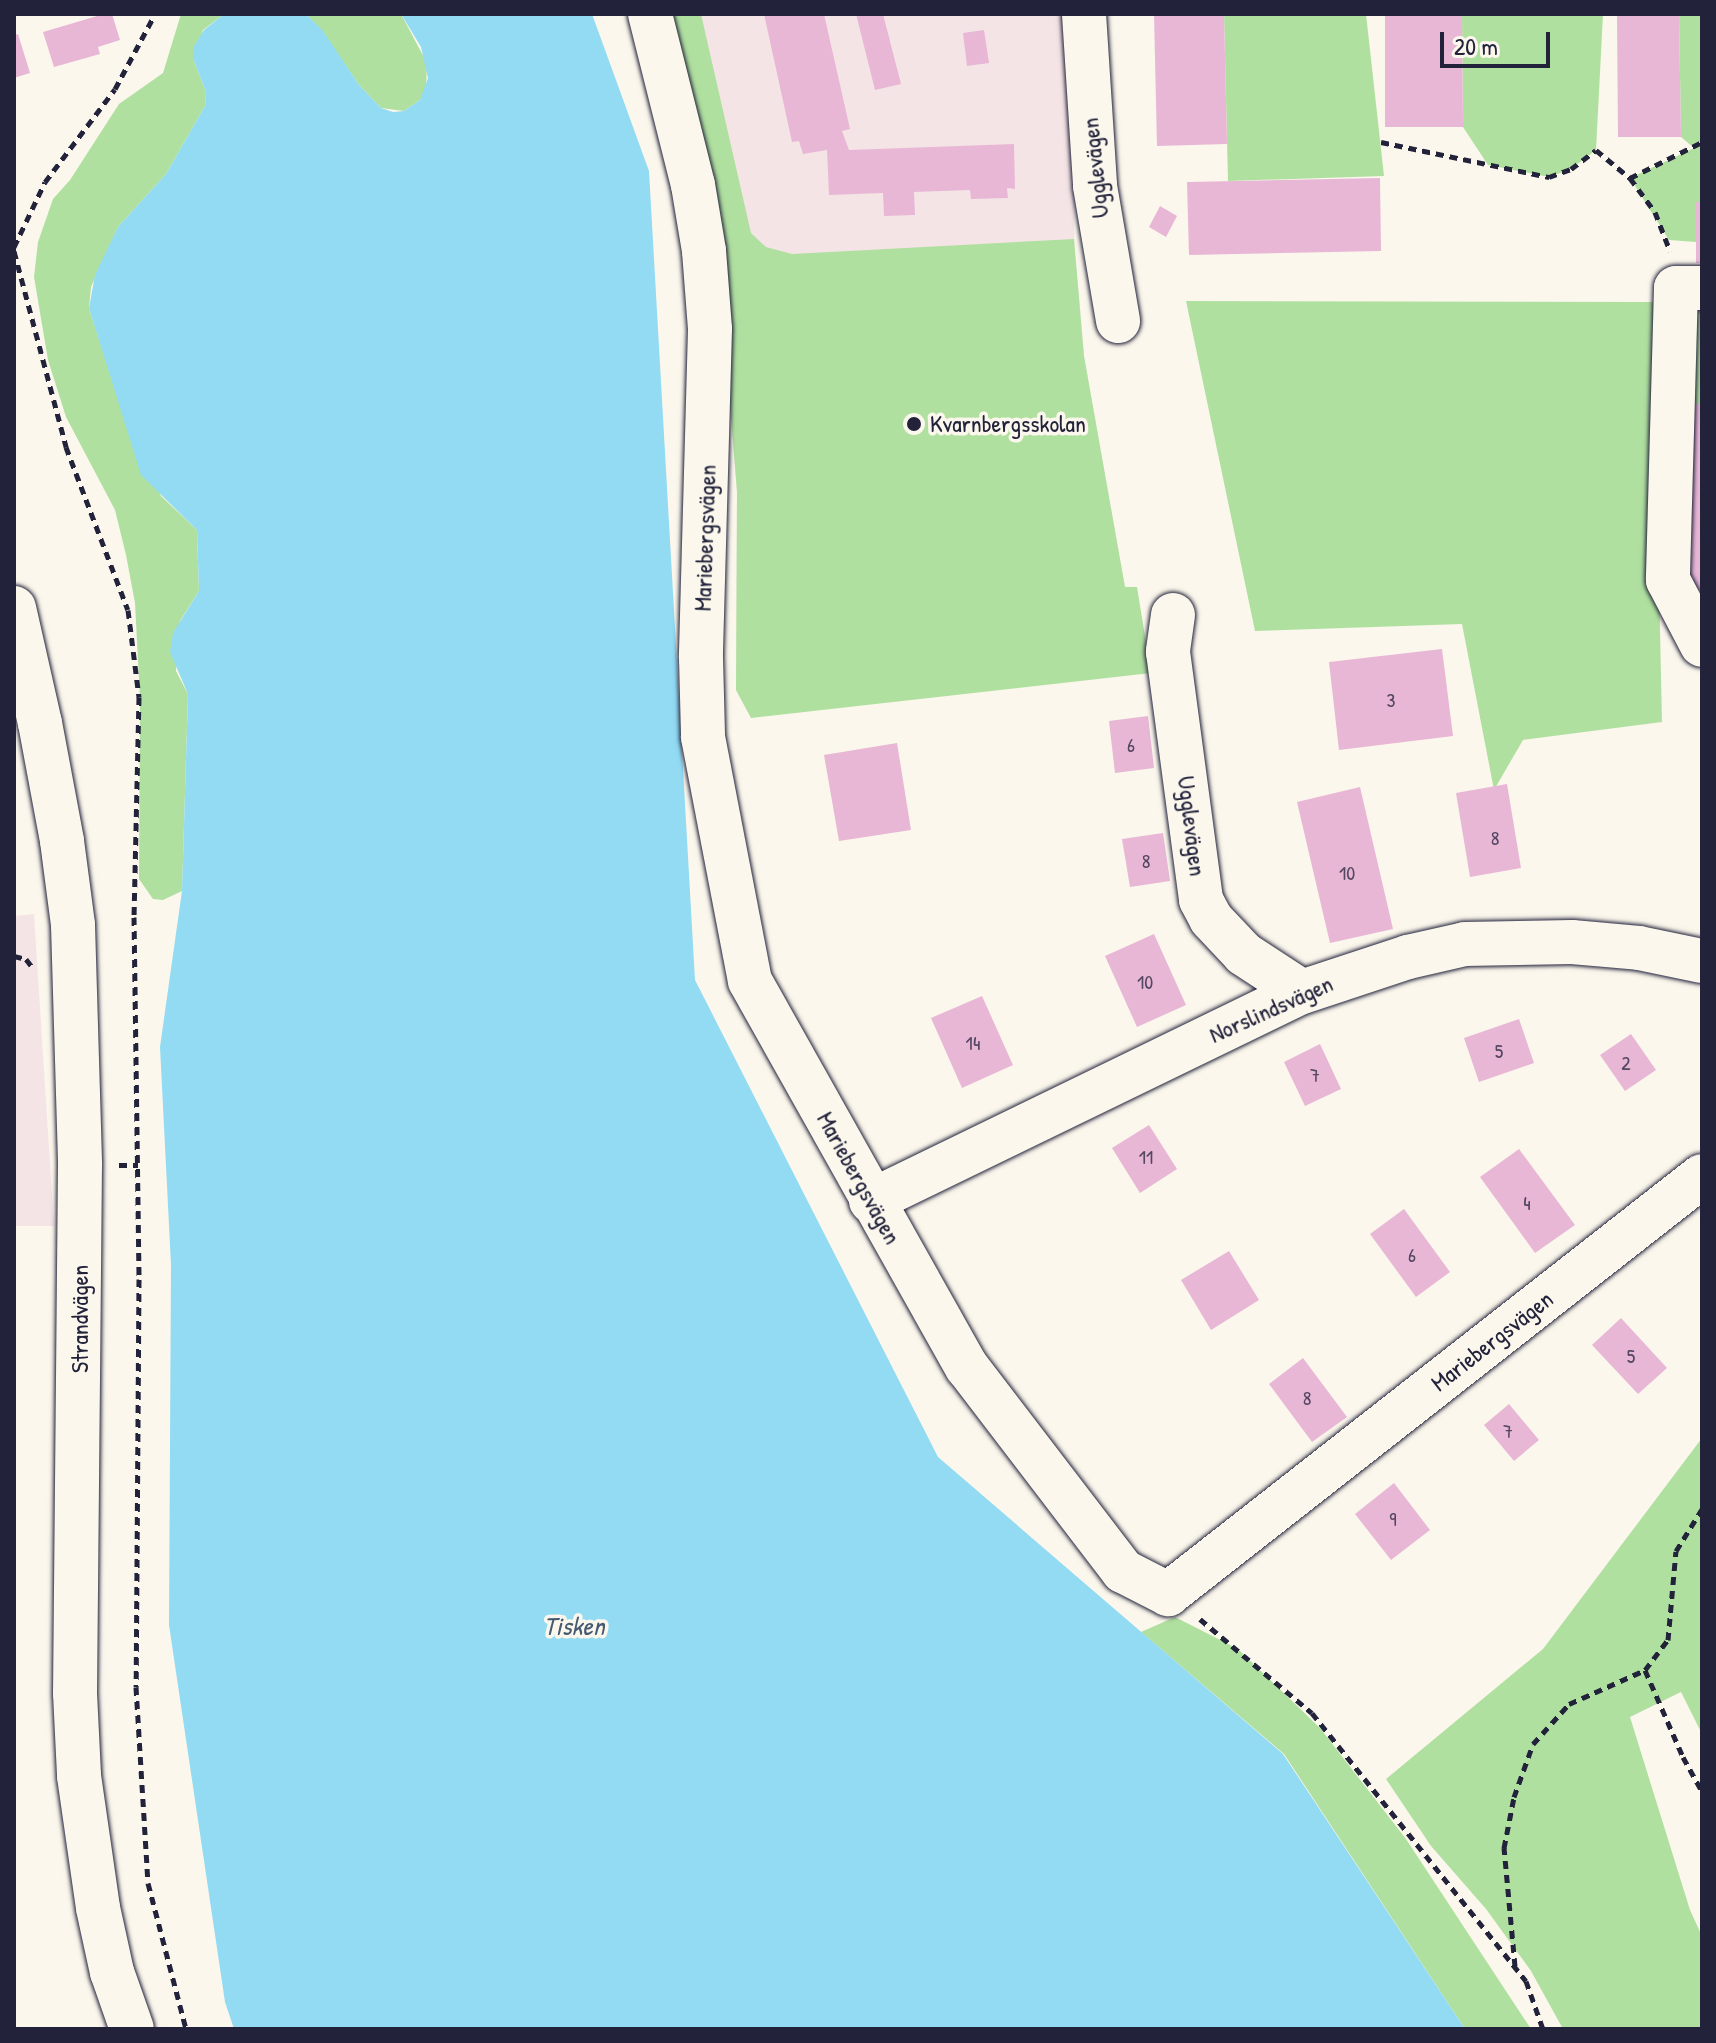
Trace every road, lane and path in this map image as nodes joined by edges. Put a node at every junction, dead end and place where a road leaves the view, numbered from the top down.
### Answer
1 (155, 14) edge
2 (650, 14) edge
3 (1084, 14) edge
4 (1381, 142) dead end
5 (1702, 142) edge
6 (1630, 178) junction
7 (1669, 240) dead end
8 (14, 249) edge
9 (1702, 288) edge
10 (1118, 321) dead end
11 (14, 608) edge
12 (1173, 615) dead end
13 (1702, 645) edge
14 (1702, 961) edge
15 (1302, 992) junction
16 (1702, 1176) edge
17 (871, 1201) junction
18 (1702, 1509) edge
19 (1168, 1594) junction
20 (1645, 1670) junction
21 (1702, 1791) edge
22 (1515, 1967) junction
23 (132, 2029) edge
24 (186, 2029) edge
25 (1543, 2029) edge

1 - 8 path
2 - 17 street, Mariebergsvägen
3 - 10 street, Ugglevägen
4 - 6 path
5 - 6 path
6 - 7 path
8 - 24 path
9 - 13 street
11 - 23 street, Strandvägen
12 - 15 street, Ugglevägen
14 - 15 street, Norslindsvägen
15 - 17 street, Norslindsvägen
16 - 19 street, Mariebergsvägen
17 - 19 street, Mariebergsvägen
18 - 20 path
19 - 22 path
20 - 21 path
20 - 22 path
22 - 25 path

